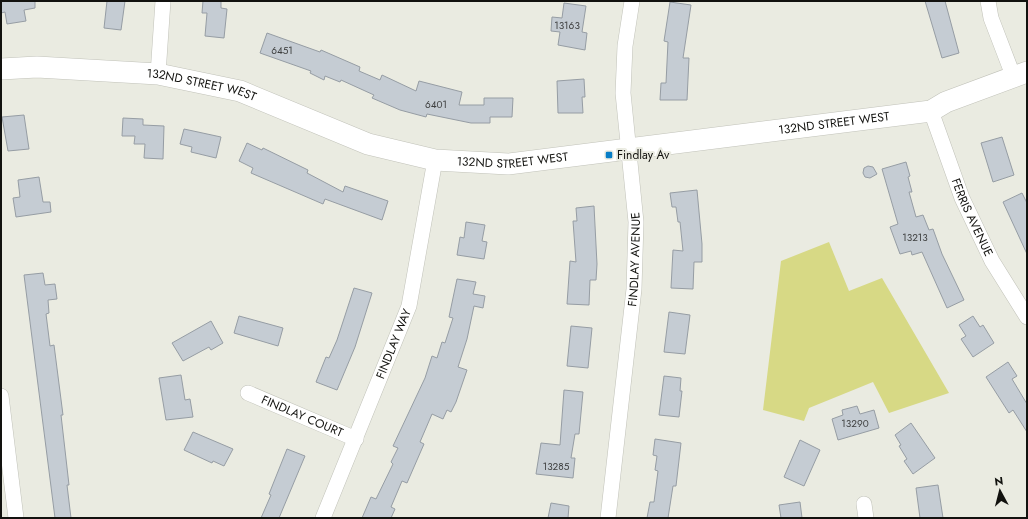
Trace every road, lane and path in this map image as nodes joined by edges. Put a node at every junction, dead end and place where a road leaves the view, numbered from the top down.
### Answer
1 (163, 1) edge
2 (632, 1) edge
3 (988, 1) edge
4 (1, 69) edge
5 (158, 74) junction
6 (1021, 75) edge
7 (931, 111) junction
8 (629, 150) junction
9 (435, 160) junction
10 (1027, 316) edge
11 (248, 392) dead end
12 (1, 398) edge
13 (356, 439) junction
14 (16, 518) edge
15 (323, 518) edge
16 (608, 518) edge

1 - 5 street
2 - 8 street, FINDLAY AVENUE
3 - 6 street
4 - 5 street, 132ND STREET WEST
5 - 9 street, 132ND STREET WEST
6 - 7 street, 132ND STREET WEST
7 - 8 street, 132ND STREET WEST
7 - 10 street, FERRIS AVENUE
8 - 9 street, 132ND STREET WEST
8 - 16 street, FINDLAY AVENUE
9 - 13 street, FINDLAY WAY
11 - 13 street, FINDLAY COURT
12 - 14 street
13 - 15 street, FINDLAY WAY

